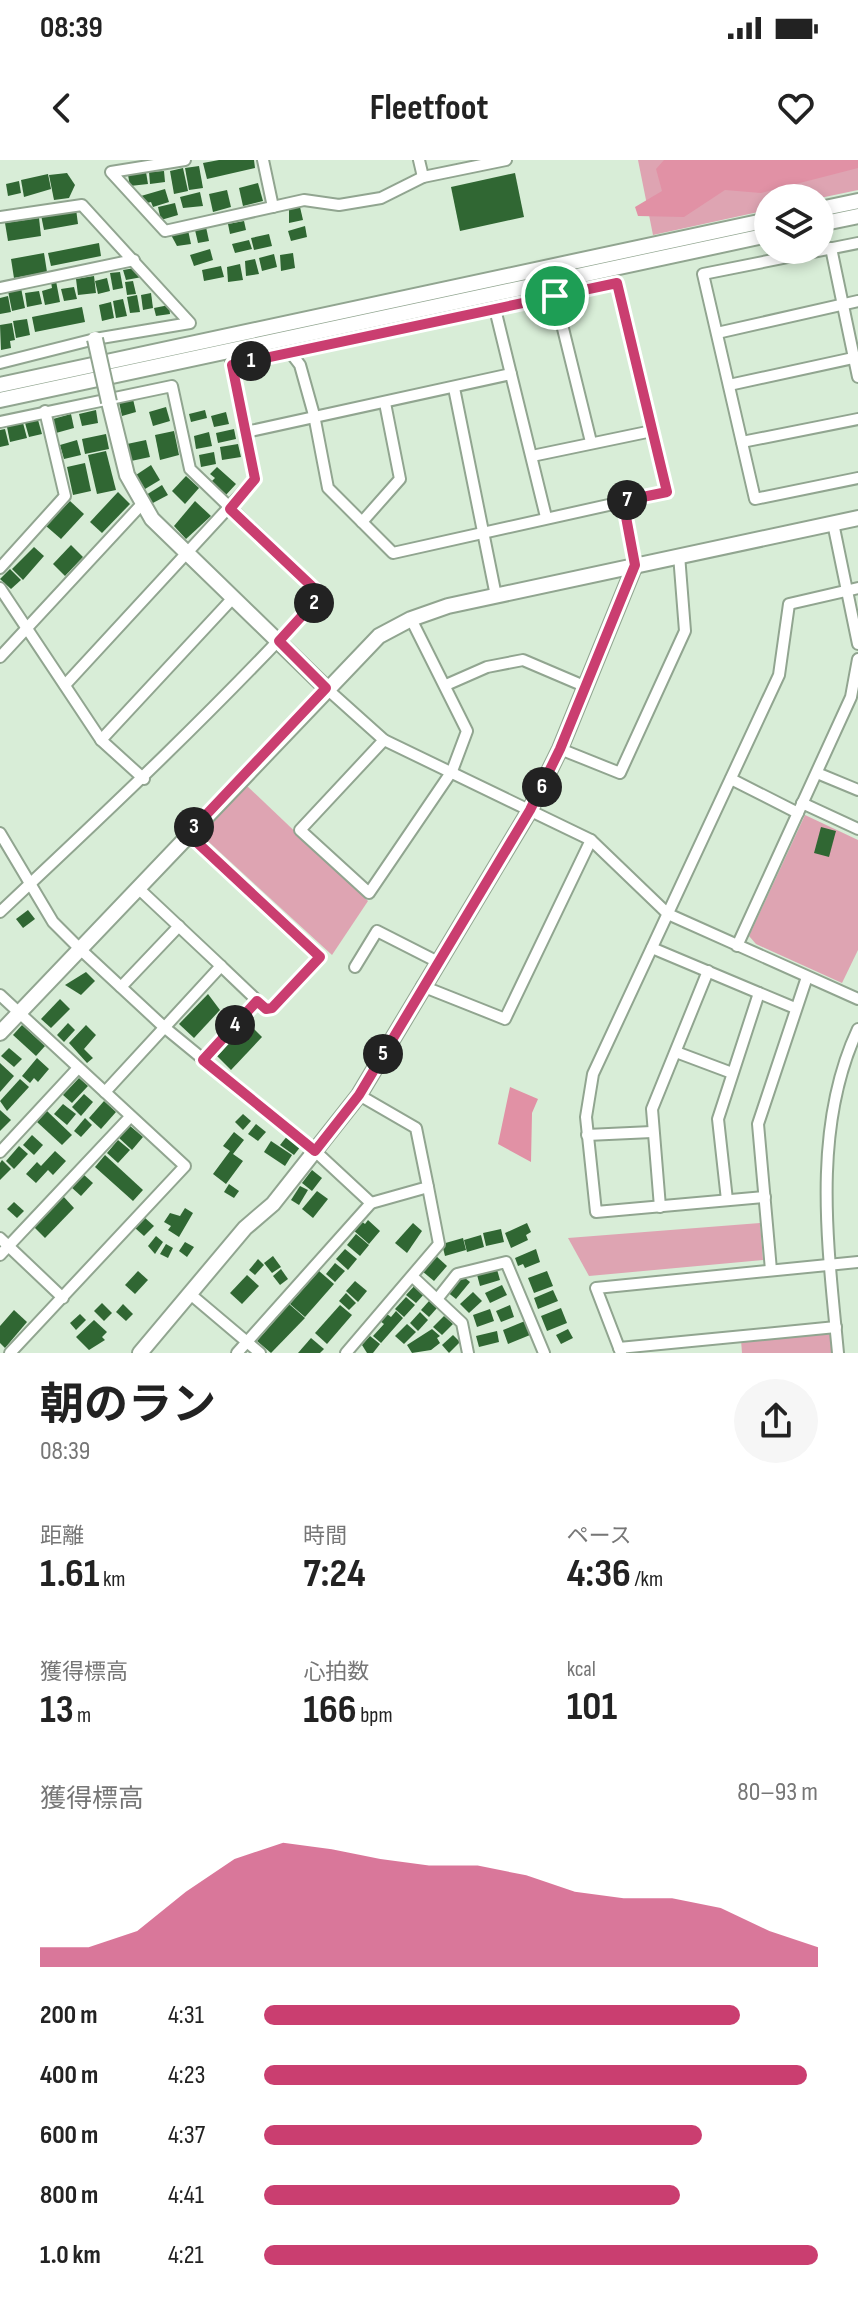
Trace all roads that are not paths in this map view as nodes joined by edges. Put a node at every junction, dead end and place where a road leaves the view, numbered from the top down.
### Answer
1 (185, 160) edge
2 (263, 160) edge
3 (419, 160) edge
4 (506, 160) edge
5 (423, 177) junction
6 (858, 201) edge
7 (834, 206) edge
8 (273, 207) junction
9 (858, 216) edge
10 (0, 217) edge
11 (834, 221) edge
12 (754, 223) edge
13 (754, 238) edge
14 (858, 243) edge
15 (834, 247) edge
16 (134, 260) junction
17 (834, 262) edge
18 (754, 264) edge
19 (0, 288) edge
20 (555, 296) junction
21 (858, 301) edge
22 (843, 305) junction
23 (495, 309) junction
24 (717, 333) junction
25 (95, 339) junction
26 (290, 352) junction
27 (231, 358) junction
28 (856, 358) edge
29 (0, 363) edge
30 (511, 374) junction
31 (858, 377) edge
32 (0, 385) edge
33 (729, 385) junction
34 (454, 388) junction
35 (0, 400) edge
36 (109, 402) junction
37 (385, 403) junction
38 (45, 411) junction
39 (314, 415) junction
40 (858, 419) edge
41 (0, 422) edge
42 (652, 431) junction
43 (246, 432) junction
44 (591, 442) junction
45 (742, 442) junction
46 (532, 456) junction
47 (858, 478) edge
48 (623, 501) junction
49 (142, 504) junction
50 (230, 509) junction
51 (546, 517) junction
52 (858, 518) edge
53 (362, 522) junction
54 (833, 523) junction
55 (482, 533) junction
56 (187, 555) junction
57 (679, 555) junction
58 (635, 565) junction
59 (0, 568) edge
60 (0, 588) edge
61 (854, 589) edge
62 (496, 596) junction
63 (232, 599) junction
64 (411, 619) junction
65 (27, 629) junction
66 (279, 641) junction
67 (858, 644) edge
68 (0, 657) edge
69 (858, 659) edge
70 (65, 685) junction
71 (446, 685) junction
72 (584, 686) junction
73 (326, 688) junction
74 (101, 740) junction
75 (384, 740) junction
76 (560, 749) junction
77 (452, 771) junction
78 (817, 773) junction
79 (144, 779) junction
80 (731, 779) junction
81 (858, 790) edge
82 (800, 808) junction
83 (530, 810) junction
84 (858, 829) edge
85 (0, 833) edge
86 (188, 834) junction
87 (591, 840) junction
88 (29, 885) junction
89 (138, 888) junction
90 (0, 912) edge
91 (668, 914) junction
92 (179, 926) junction
93 (737, 946) junction
94 (652, 948) junction
95 (80, 949) junction
96 (436, 961) junction
97 (221, 966) junction
98 (355, 967) dead end
99 (708, 971) junction
100 (807, 977) junction
101 (422, 986) junction
102 (121, 987) junction
103 (759, 993) junction
104 (0, 995) edge
105 (858, 999) edge
106 (257, 1001) junction
107 (795, 1008) junction
108 (19, 1013) junction
109 (164, 1027) junction
110 (858, 1029) edge
111 (0, 1033) edge
112 (676, 1052) junction
113 (203, 1060) junction
114 (78, 1068) junction
115 (732, 1073) junction
116 (105, 1092) junction
117 (359, 1095) junction
118 (130, 1117) junction
119 (652, 1132) junction
120 (587, 1135) junction
121 (315, 1151) junction
122 (0, 1152) edge
123 (428, 1187) junction
124 (765, 1197) junction
125 (727, 1200) junction
126 (371, 1203) junction
127 (660, 1207) junction
128 (4, 1242) edge
129 (0, 1255) edge
130 (858, 1262) edge
131 (832, 1264) junction
132 (771, 1270) junction
133 (413, 1277) junction
134 (189, 1293) junction
135 (63, 1298) junction
136 (438, 1298) junction
137 (836, 1327) junction
138 (248, 1341) junction
139 (620, 1350) edge
140 (349, 1352) edge
141 (10, 1353) edge
142 (140, 1353) edge
143 (237, 1353) edge
144 (260, 1353) edge
145 (468, 1353) edge
146 (544, 1353) edge
147 (838, 1353) edge

1 - 8 street
2 - 8 street
3 - 5 street
4 - 5 street
5 - 8 street
6 - 7 street
9 - 11 street
10 - 16 street
12 - 32 street
13 - 27 street
14 - 15 street
16 - 19 street
16 - 25 street
17 - 22 street
18 - 24 street
20 - 23 street
20 - 42 street
20 - 44 street
21 - 22 street
22 - 24 street
22 - 28 street
23 - 26 street
23 - 30 street
24 - 33 street
25 - 29 street
25 - 36 street, bridge
26 - 27 street
26 - 39 street
27 - 35 street
27 - 43 street
28 - 31 street
28 - 33 street
30 - 34 street
30 - 46 street
33 - 45 street
34 - 37 street
34 - 55 street
36 - 38 street
36 - 49 street
36 - 50 street
37 - 39 street
37 - 53 street
38 - 41 street
38 - 59 street
39 - 43 street
39 - 53 street
40 - 45 street
42 - 44 street
42 - 48 street
43 - 50 street
44 - 46 street
45 - 47 street
46 - 51 street
48 - 51 street
48 - 58 street
49 - 56 street
49 - 65 street
50 - 56 street
50 - 66 street
51 - 55 street
52 - 54 street
53 - 55 street
54 - 57 street
54 - 61 street
55 - 62 street
56 - 63 street
56 - 70 street
57 - 58 street
57 - 76 street
58 - 62 street
58 - 72 street
60 - 65 street
61 - 67 street
61 - 80 street
62 - 64 street
63 - 66 street
63 - 74 street
64 - 71 street
64 - 73 street
65 - 68 street
65 - 70 street
66 - 73 street
66 - 79 street
69 - 78 street
70 - 74 street
71 - 72 street
71 - 77 street
72 - 76 street
73 - 75 street
73 - 86 street
74 - 79 street
75 - 77 street
75 - 77 street
76 - 83 street
77 - 83 street
78 - 81 street
78 - 82 street
79 - 88 street
80 - 82 street
80 - 91 street
82 - 84 street
82 - 93 street
83 - 87 street
83 - 96 street
85 - 88 street
86 - 89 street
86 - 106 street
87 - 91 street
87 - 101 street
88 - 90 street
88 - 95 street
89 - 92 street
89 - 95 street
91 - 93 street
91 - 94 street
92 - 97 street
92 - 102 street
93 - 100 street
94 - 99 street
94 - 120 street
95 - 102 street
95 - 108 street
96 - 98 street
96 - 101 street
97 - 106 street
97 - 109 street
99 - 103 street
99 - 112 street
100 - 105 street
100 - 107 street
101 - 117 street
102 - 109 street
103 - 107 street
103 - 115 street
104 - 108 street
106 - 113 street
107 - 124 street
108 - 111 street
108 - 114 street
109 - 113 street
109 - 116 street
110 - 131 street
112 - 115 street
112 - 119 street
113 - 121 street
114 - 116 street
114 - 122 street
115 - 125 street
116 - 118 street
117 - 121 street
117 - 123 street
118 - 128 street
118 - 135 street
119 - 120 street
119 - 127 street
120 - 127 street
121 - 126 street
121 - 134 street
123 - 126 street
123 - 133 street
124 - 125 street
124 - 132 street
125 - 127 street
126 - 138 street
128 - 129 street
128 - 135 street
130 - 131 street
131 - 132 street
131 - 137 street
132 - 139 street
133 - 136 street
133 - 140 street
134 - 138 street
134 - 142 street
135 - 141 street
136 - 145 street
136 - 146 street
137 - 139 street
137 - 147 street
138 - 143 street
138 - 144 street

